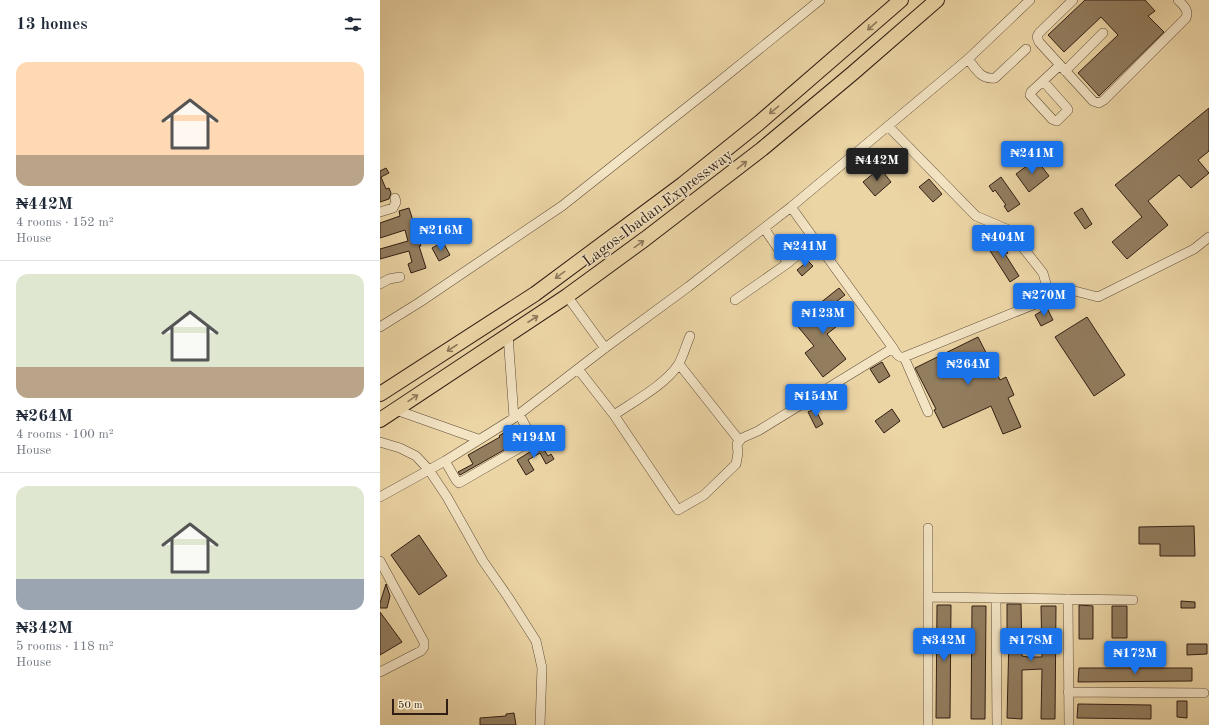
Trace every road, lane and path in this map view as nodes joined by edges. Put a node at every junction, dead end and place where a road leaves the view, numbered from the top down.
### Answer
1 (820, 0) edge
2 (902, 0) edge
3 (937, 0) edge
4 (1030, 0) edge
5 (1073, 0) edge
6 (1178, 0) edge
7 (1103, 33) dead end
8 (1026, 49) dead end
9 (968, 59) junction
10 (1063, 68) junction
11 (1043, 81) dead end
12 (888, 126) junction
13 (395, 198) dead end
14 (792, 207) junction
15 (380, 212) edge
16 (764, 228) junction
17 (1209, 237) edge
18 (800, 253) dead end
19 (788, 263) junction
20 (400, 278) dead end
21 (380, 284) edge
22 (567, 296) junction
23 (1050, 298) junction
24 (734, 300) dead end
25 (380, 327) edge
26 (508, 335) junction
27 (690, 336) dead end
28 (605, 348) junction
29 (893, 348) junction
30 (904, 358) junction
31 (679, 364) junction
32 (578, 369) junction
33 (418, 370) junction
34 (427, 388) junction
35 (380, 394) edge
36 (396, 410) junction
37 (928, 412) dead end
38 (614, 415) junction
39 (516, 416) junction
40 (380, 420) edge
41 (478, 439) junction
42 (739, 440) junction
43 (380, 442) edge
44 (445, 461) junction
45 (429, 470) junction
46 (380, 497) edge
47 (928, 528) dead end
48 (380, 561) edge
49 (928, 597) junction
50 (996, 598) junction
51 (1068, 599) junction
52 (1133, 600) dead end
53 (380, 672) edge
54 (1068, 692) junction
55 (1204, 693) dead end
56 (540, 725) edge
57 (928, 725) edge
58 (997, 725) edge
59 (1069, 725) edge

1 - 25 street
2 -> 33 highway, Lagos-Ibadan Expressway
22 -> 3 highway, Lagos-Ibadan Expressway
4 - 9 street
5 - 10 street
6 - 10 street
7 - 10 street
8 - 9 street
9 - 12 street
10 - 11 street
12 - 14 street
12 - 23 street
13 - 15 street
14 - 16 street
14 - 29 street
16 - 19 street
16 - 28 street
17 - 23 street
18 - 19 street
19 - 24 street
20 - 21 street
26 -> 22 highway, Lagos-Ibadan Expressway
22 - 28 street
23 - 30 street
26 - 34 highway, Lagos-Ibadan Expressway
26 - 39 street
27 - 31 street
28 - 32 street
29 - 30 street
29 - 42 street
30 - 37 street
31 - 38 street
31 - 42 street
32 - 38 street
32 - 39 street
33 - 34 highway
33 - 35 highway, Lagos-Ibadan Expressway
36 -> 34 highway, Lagos-Ibadan Expressway
36 - 40 highway, Lagos-Ibadan Expressway
36 - 41 street
38 - 42 street
39 - 41 street
39 - 44 street
41 - 44 street
43 - 45 street
44 - 45 street
45 - 46 street
45 - 56 street
47 - 49 street
48 - 53 street
49 - 50 street
49 - 57 street
50 - 51 street
50 - 58 street
51 - 52 street
51 - 54 street
54 - 55 street
54 - 59 street

